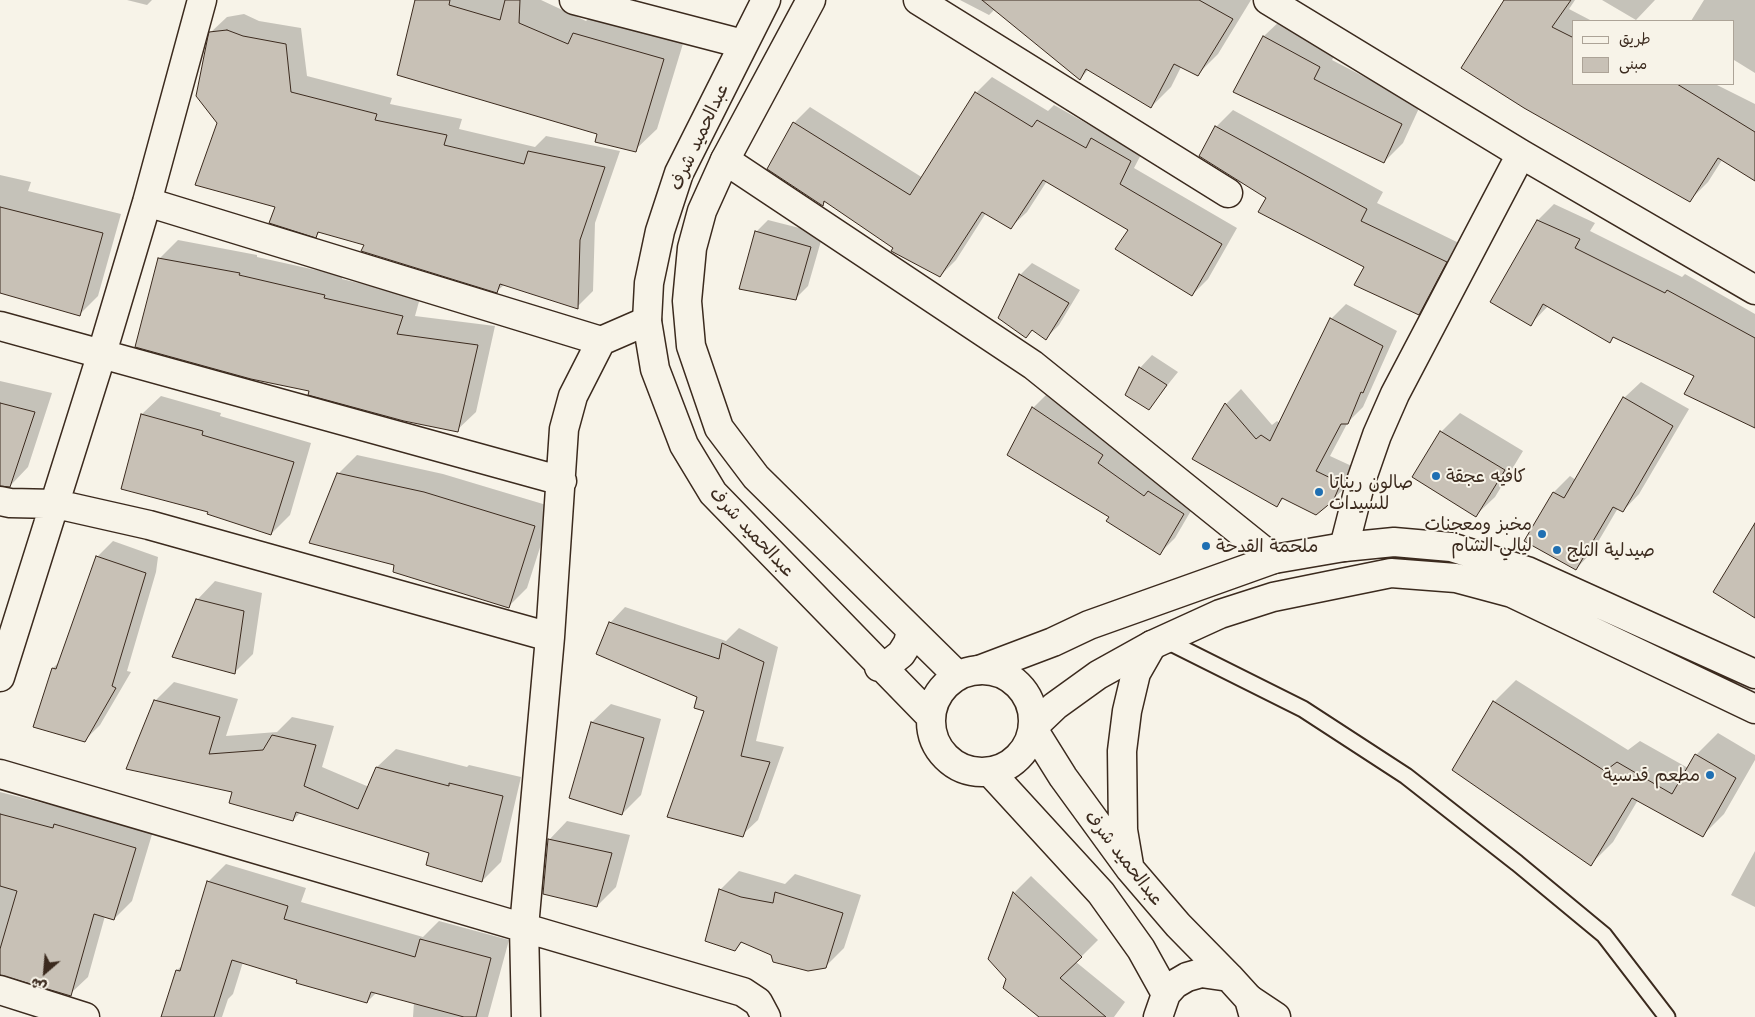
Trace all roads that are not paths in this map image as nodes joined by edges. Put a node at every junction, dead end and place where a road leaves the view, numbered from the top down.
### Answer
1 (202, 0) edge
2 (574, 0) edge
3 (766, 0) edge
4 (811, 0) edge
5 (918, 0) edge
6 (1268, 0) edge
7 (743, 44) junction
8 (1521, 154) junction
9 (725, 160) junction
10 (1228, 193) dead end
11 (147, 202) junction
12 (1755, 290) edge
13 (647, 321) junction
14 (0, 326) edge
15 (601, 341) junction
16 (102, 353) junction
17 (562, 481) junction
18 (0, 501) edge
19 (56, 504) junction
20 (1344, 547) junction
21 (1274, 559) junction
22 (912, 632) junction
23 (550, 638) junction
24 (1152, 645) junction
25 (879, 667) junction
26 (968, 673) junction
27 (1755, 674) edge
28 (0, 677) edge
29 (1755, 709) edge
30 (931, 717) junction
31 (1033, 728) junction
32 (990, 772) junction
33 (0, 774) edge
34 (1130, 869) junction
35 (524, 928) junction
36 (1229, 977) junction
37 (0, 990) edge
38 (1251, 1008) edge
39 (1160, 1011) edge
40 (85, 1017) edge
41 (526, 1017) edge
42 (766, 1017) edge
43 (1276, 1017) edge
44 (1668, 1017) edge

1 - 11 street
2 - 7 street
3 - 7 street, عبدالحميد شرف
4 - 9 street, عبدالحميد شرف
5 - 10 street
6 - 8 street
7 - 13 street, عبدالحميد شرف
8 - 12 street
8 - 20 street
9 - 21 street
9 - 22 street, عبدالحميد شرف
11 - 15 street
11 - 16 street
13 - 15 street
13 - 25 street, عبدالحميد شرف
14 - 16 street
15 - 17 street
16 - 17 street
16 - 19 street
17 - 23 street
18 - 19 street
19 - 23 street
19 - 28 street
20 - 21 street
20 - 27 street
21 - 26 street
22 - 25 street
22 - 26 street, عبدالحميد شرف
23 - 35 street
24 - 29 street
24 - 31 street
24 - 34 street
24 - 44 lane
25 - 30 street, عبدالحميد شرف
26 - 30 street
26 - 31 street
30 - 32 street
31 - 32 street
31 - 34 street, عبدالحميد شرف
32 - 39 street
33 - 35 street
34 - 36 street, عبدالحميد شرف
35 - 41 street
35 - 42 street
36 - 38 street, عبدالحميد شرف
36 - 39 street
37 - 40 street
38 - 43 street, عبدالحميد شرف

